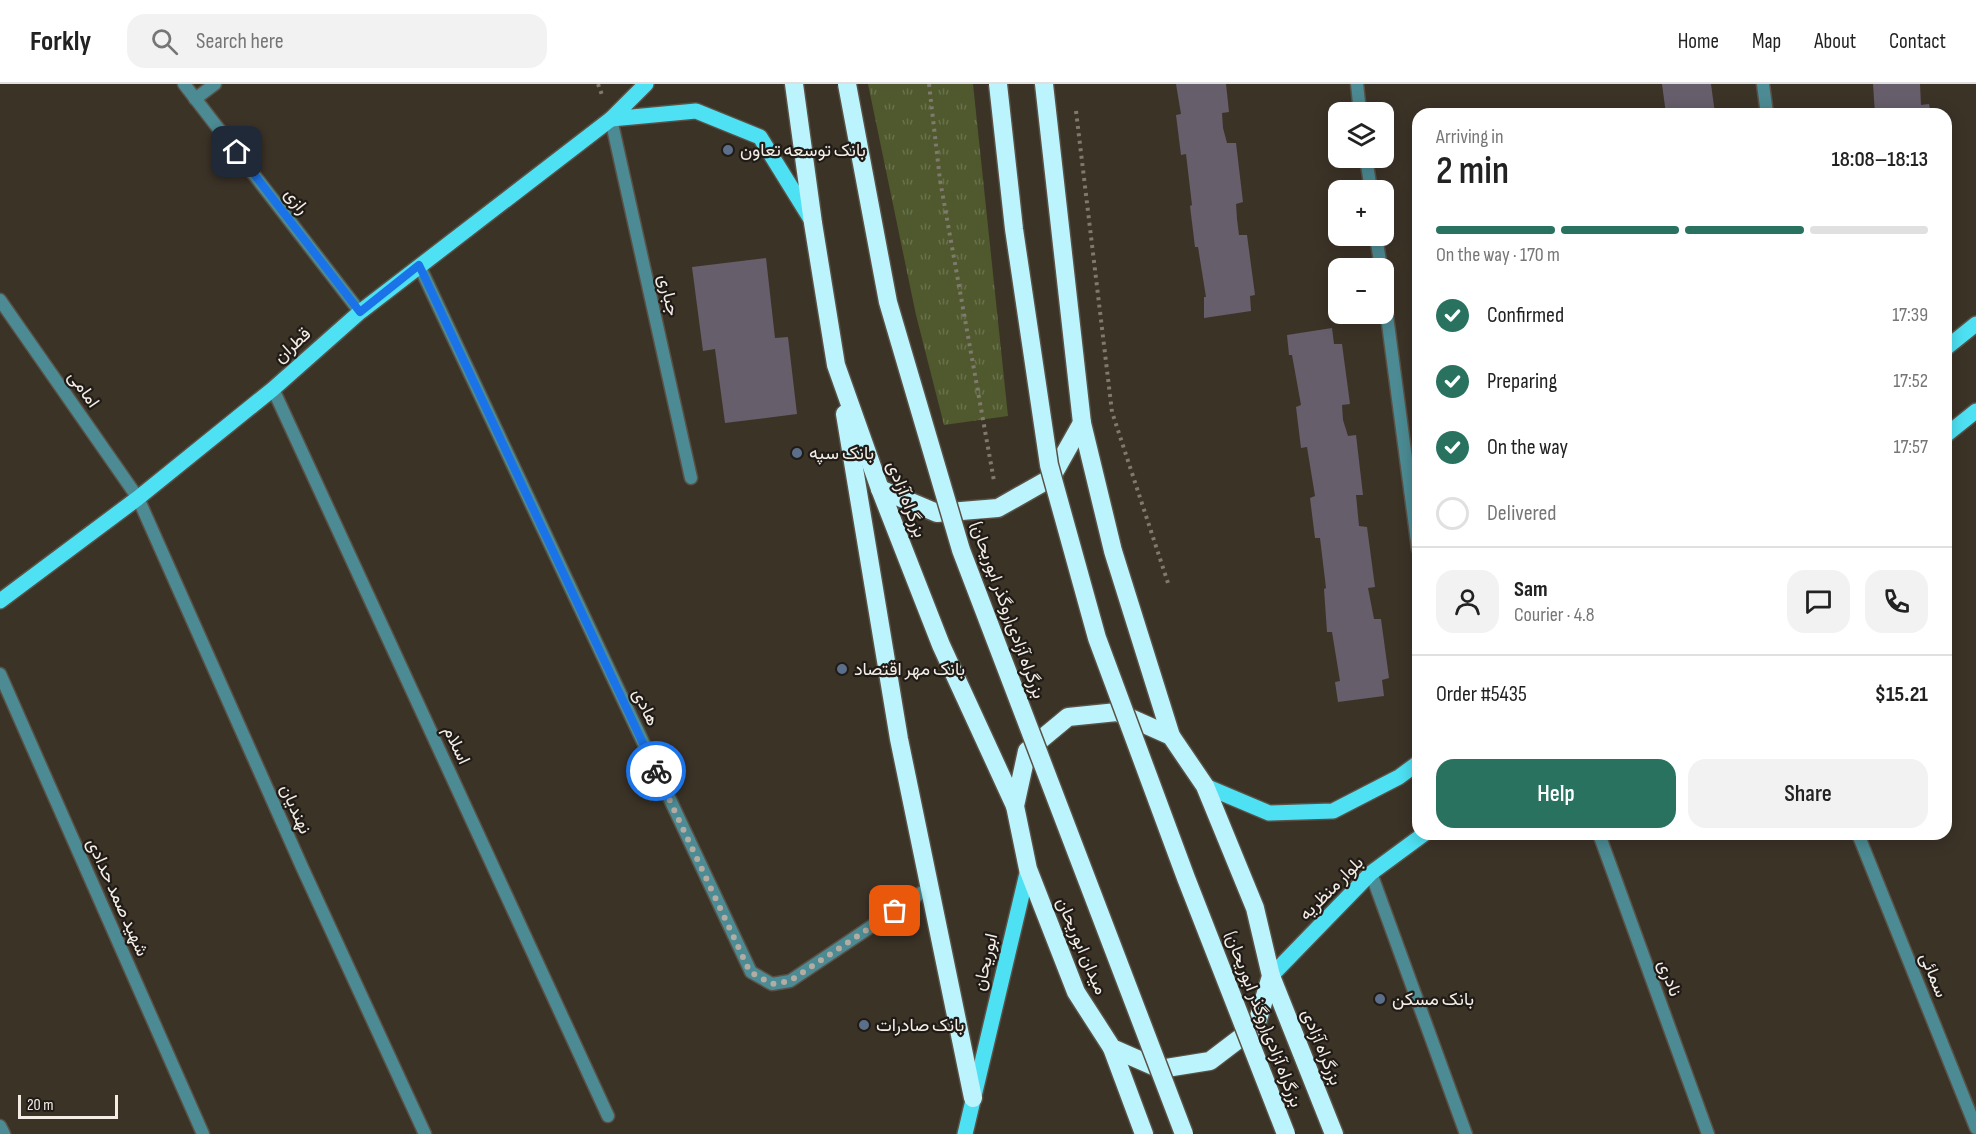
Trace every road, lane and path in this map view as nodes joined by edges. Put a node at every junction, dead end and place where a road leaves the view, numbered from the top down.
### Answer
1 (184, 84) edge
2 (215, 84) edge
3 (646, 84) edge
4 (794, 84) edge
5 (847, 84) edge
6 (929, 84) edge
7 (998, 84) edge
8 (1044, 84) edge
9 (1357, 84) edge
10 (1764, 84) edge
11 (195, 99) junction
12 (1359, 102) edge
13 (1076, 107) dead end
14 (1766, 108) edge
15 (611, 119) junction
16 (813, 223) junction
17 (419, 265) junction
18 (0, 300) edge
19 (360, 312) junction
20 (1388, 324) edge
21 (1976, 324) edge
22 (1952, 343) edge
23 (836, 365) junction
24 (273, 389) junction
25 (1976, 411) edge
26 (1082, 423) junction
27 (1952, 430) edge
28 (691, 478) dead end
29 (880, 489) junction
30 (138, 498) junction
31 (1412, 504) edge
32 (998, 508) junction
33 (1168, 583) dead end
34 (0, 601) edge
35 (0, 674) edge
36 (1171, 736) junction
37 (1412, 767) edge
38 (1205, 786) junction
39 (1015, 806) junction
40 (1416, 840) edge
41 (1601, 840) edge
42 (1860, 840) edge
43 (1028, 869) junction
44 (1371, 873) junction
45 (930, 887) junction
46 (1271, 976) junction
47 (1112, 1048) junction
48 (973, 1098) junction
49 (608, 1116) dead end
50 (0, 1126) edge
51 (1976, 1128) edge
52 (4, 1134) edge
53 (203, 1134) edge
54 (425, 1134) edge
55 (965, 1134) edge
56 (1144, 1134) edge
57 (1184, 1134) edge
58 (1286, 1134) edge
59 (1334, 1134) edge
60 (1466, 1134) edge
61 (1708, 1134) edge

1 - 11 street, رازی
2 - 11 street
3 - 15 main road, قطران
4 - 16 highway, بزرگراه آزادی
5 - 57 highway, بزرگراه آزادی(روگذر ابوریحان), bridge
6 - 32 path
7 - 58 highway, بزرگراه آزادی(روگذر ابوریحان), bridge
8 - 26 highway
9 - 12 street
10 - 14 street
11 - 19 street, رازی
13 - 33 path
15 - 16 main road
15 - 17 main road, قطران
15 - 28 street, جباری
16 - 23 highway, بزرگراه آزادی
17 - 19 main road, قطران
17 - 45 street, هادی
18 - 30 street, امامی
19 - 24 main road, قطران
20 - 31 street
21 - 22 main road
23 - 29 highway, بزرگراه آزادی
23 - 45 highway
24 - 30 main road, قطران
24 - 49 street, اسلام
25 - 27 main road
26 - 32 highway
26 - 36 highway
29 - 32 highway
29 - 39 highway, بزرگراه آزادی
30 - 34 main road, قطران
30 - 54 street, نهندیان
35 - 53 street, شهید صمد حدادی
36 - 38 highway
36 - 39 highway, میدان ابوریحان
37 - 38 main road
38 - 46 highway
39 - 43 highway, میدان ابوریحان
40 - 44 main road, بلوار منظریه
41 - 61 street, نادری
42 - 51 street, سمائی
43 - 47 highway, میدان ابوریحان
43 - 48 main road, ابوریحان
44 - 46 main road, بلوار منظریه
44 - 60 street
45 - 48 highway
46 - 47 highway
46 - 59 highway, بزرگراه آزادی
47 - 56 highway
48 - 55 main road, ابوریحان
50 - 52 street

